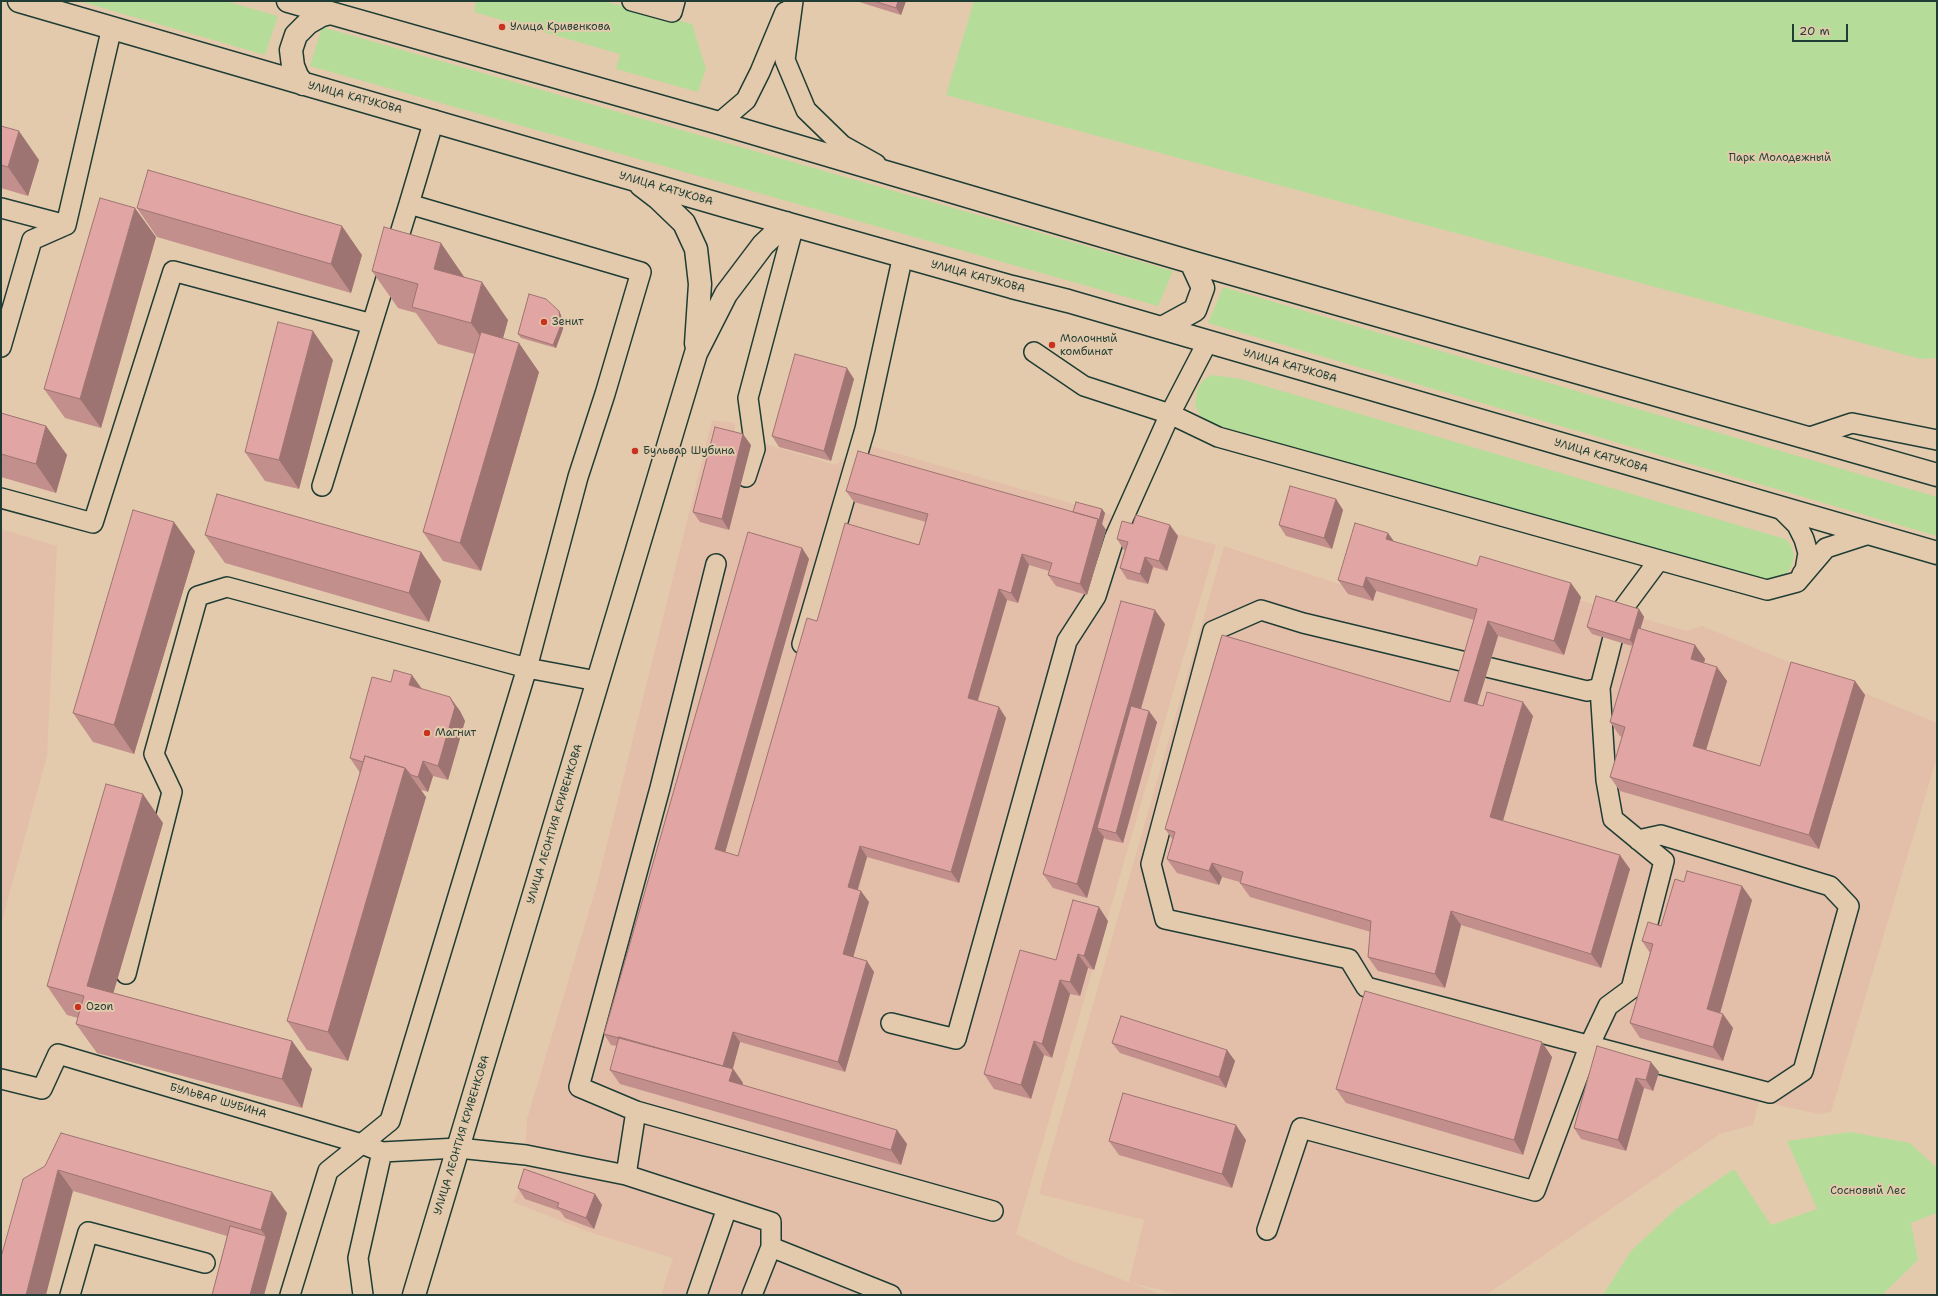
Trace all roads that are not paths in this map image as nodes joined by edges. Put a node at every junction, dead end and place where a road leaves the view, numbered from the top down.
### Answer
1 (19, 1) edge
2 (288, 1) edge
3 (632, 1) edge
4 (675, 1) edge
5 (789, 1) edge
6 (793, 1) edge
7 (330, 13) junction
8 (112, 27) junction
9 (303, 84) junction
10 (434, 120) junction
11 (719, 124) junction
12 (898, 176) junction
13 (635, 180) junction
14 (409, 204) junction
15 (1, 208) edge
16 (790, 224) junction
17 (66, 225) junction
18 (903, 255) junction
19 (1191, 262) junction
20 (372, 324) junction
21 (1162, 328) junction
22 (1208, 342) junction
23 (1, 347) edge
24 (1034, 352) dead end
25 (696, 353) junction
26 (1170, 414) junction
27 (1806, 438) junction
28 (1937, 440) edge
29 (1937, 475) edge
30 (746, 477) dead end
31 (322, 486) dead end
32 (1, 498) edge
33 (1780, 508) junction
34 (1869, 534) junction
35 (1937, 553) edge
36 (1659, 560) junction
37 (716, 564) dead end
38 (1797, 582) junction
39 (798, 658) edge
40 (526, 668) junction
41 (597, 681) junction
42 (1600, 688) junction
43 (1638, 840) junction
44 (126, 974) dead end
45 (891, 1023) dead end
46 (1590, 1044) junction
47 (1, 1079) edge
48 (636, 1111) junction
49 (362, 1144) junction
50 (458, 1148) junction
51 (382, 1152) junction
52 (626, 1175) junction
53 (726, 1208) junction
54 (993, 1211) dead end
55 (1267, 1230) dead end
56 (771, 1247) junction
57 (204, 1263) dead end
58 (70, 1295) edge
59 (290, 1295) edge
60 (363, 1295) edge
61 (414, 1295) edge
62 (697, 1295) edge
63 (752, 1295) edge
64 (891, 1295) edge

1 - 8 main road, УЛИЦА КАТУКОВА
2 - 7 main road
3 - 4 street
5 - 11 street
6 - 12 street
7 - 9 main road
7 - 11 main road
8 - 9 main road, УЛИЦА КАТУКОВА
8 - 17 street
9 - 10 main road, УЛИЦА КАТУКОВА
10 - 13 main road, УЛИЦА КАТУКОВА
10 - 14 street
11 - 12 main road
12 - 19 main road
13 - 16 main road, УЛИЦА КАТУКОВА
13 - 25 main road
14 - 20 street
14 - 40 street
15 - 17 street
16 - 18 main road, УЛИЦА КАТУКОВА
16 - 25 main road
16 - 30 street
17 - 23 street
18 - 21 main road, УЛИЦА КАТУКОВА
18 - 39 street
19 - 21 main road
19 - 27 main road
20 - 31 street
20 - 32 street
21 - 22 main road, УЛИЦА КАТУКОВА
22 - 26 street
22 - 33 main road, УЛИЦА КАТУКОВА
24 - 26 street
25 - 41 main road, УЛИЦА ЛЕОНТИЯ КРИВЕНКОВА
26 - 36 street
26 - 45 street
27 - 28 street
27 - 29 main road
33 - 34 main road, УЛИЦА КАТУКОВА
33 - 38 street
34 - 35 main road, УЛИЦА КАТУКОВА
34 - 38 street
36 - 38 street
36 - 42 street
37 - 48 street
40 - 41 street
40 - 44 street
40 - 49 street
41 - 50 main road, УЛИЦА ЛЕОНТИЯ КРИВЕНКОВА
42 - 43 street
42 - 46 street
43 - 46 street
43 - 46 street
46 - 55 street
47 - 49 street, БУЛЬВАР ШУБИНА
48 - 52 street
48 - 54 street
49 - 51 street, БУЛЬВАР ШУБИНА
49 - 59 street
50 - 51 street, БУЛЬВАР ШУБИНА
50 - 52 street, БУЛЬВАР ШУБИНА
50 - 61 main road, УЛИЦА ЛЕОНТИЯ КРИВЕНКОВА
51 - 60 street
52 - 53 street, БУЛЬВАР ШУБИНА
53 - 56 street, БУЛЬВАР ШУБИНА
53 - 62 street
56 - 63 street
56 - 64 street
57 - 58 street

